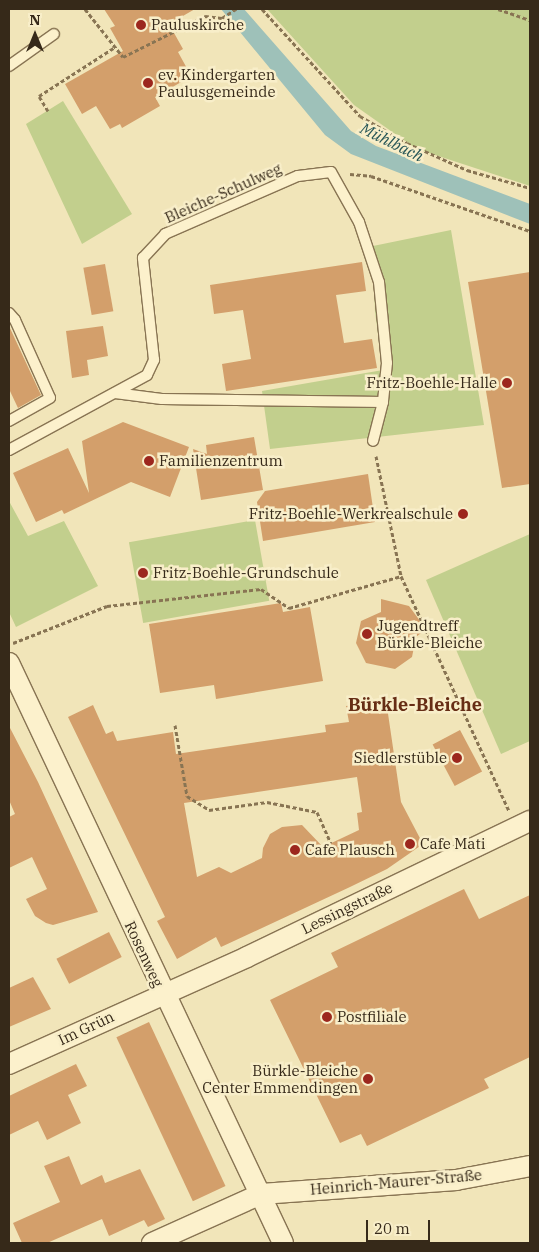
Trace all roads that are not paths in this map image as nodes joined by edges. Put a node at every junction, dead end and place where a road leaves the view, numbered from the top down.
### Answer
1 (54, 34) dead end
2 (9, 66) edge
3 (9, 313) edge
4 (114, 393) junction
5 (383, 402) junction
6 (9, 421) edge
7 (373, 441) road end
8 (9, 450) edge
9 (9, 663) edge
10 (523, 824) edge
11 (162, 992) junction
12 (9, 1064) edge
13 (530, 1166) edge
14 (262, 1194) junction
15 (152, 1243) edge
16 (283, 1243) edge

1 - 2 lane
3 - 6 lane
4 - 5 lane
4 - 5 lane, Bleiche-Schulweg
4 - 8 lane, Bleiche-Schulweg
5 - 7 lane
9 - 11 street, Rosenweg
10 - 11 street, Lessingstraße
11 - 12 street, Im Grün
11 - 14 street, Rosenweg
13 - 14 street, Heinrich-Maurer-Straße
14 - 15 street, Heinrich-Maurer-Straße
14 - 16 street, Rosenweg

